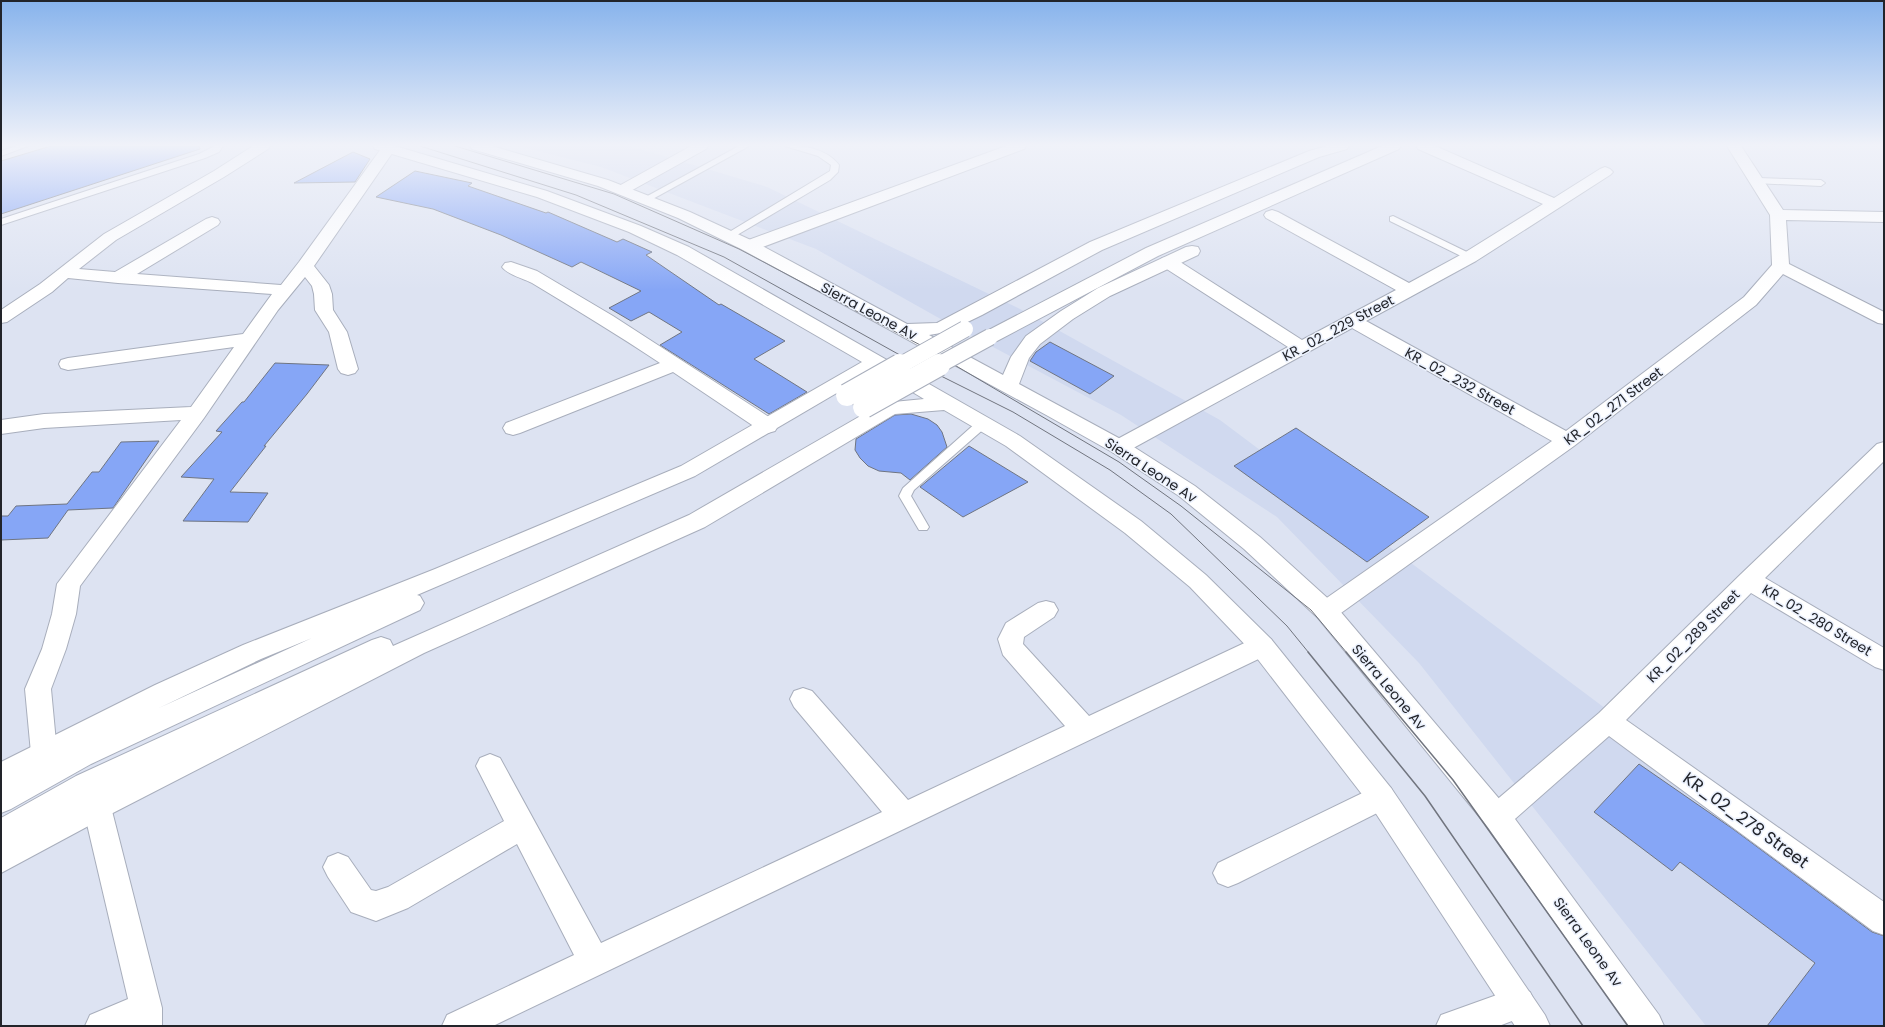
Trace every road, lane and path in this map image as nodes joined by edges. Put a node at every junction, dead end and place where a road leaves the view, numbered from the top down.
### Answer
1 (86, 194) edge
2 (185, 194) edge
3 (353, 194) edge
4 (542, 194) edge
5 (632, 194) edge
6 (655, 194) edge
7 (800, 194) edge
8 (890, 194) edge
9 (1219, 194) edge
10 (1256, 194) edge
11 (1273, 194) edge
12 (1317, 194) edge
13 (1533, 194) edge
14 (1568, 194) edge
15 (1766, 194) edge
16 (646, 199) junction
17 (1553, 203) junction
18 (1778, 214) junction
19 (1272, 215) junction
20 (1884, 217) edge
21 (1393, 219) dead end
22 (1, 222) edge
23 (212, 222) dead end
24 (729, 236) junction
25 (749, 246) junction
26 (1470, 257) junction
27 (1168, 262) junction
28 (305, 266) junction
29 (511, 266) dead end
30 (1781, 266) junction
31 (64, 272) junction
32 (118, 278) junction
33 (284, 290) junction
34 (1409, 290) junction
35 (1, 318) edge
36 (1884, 319) edge
37 (1353, 321) junction
38 (902, 329) junction
39 (249, 339) junction
40 (1302, 348) junction
41 (876, 362) junction
42 (68, 364) dead end
43 (675, 364) junction
44 (348, 369) dead end
45 (1009, 385) junction
46 (856, 401) junction
47 (947, 403) junction
48 (197, 413) junction
49 (982, 424) junction
50 (768, 426) junction
51 (1, 427) edge
52 (513, 428) dead end
53 (1567, 442) junction
54 (1119, 447) junction
55 (1884, 449) edge
56 (923, 527) dead end
57 (1749, 580) junction
58 (1046, 610) dead end
59 (1326, 611) junction
60 (1262, 646) junction
61 (1884, 660) edge
62 (803, 699) dead end
63 (1608, 721) junction
64 (1084, 729) junction
65 (44, 752) junction
66 (490, 766) dead end
67 (1, 775) edge
68 (1381, 797) junction
69 (1, 800) edge
70 (97, 807) junction
71 (903, 815) junction
72 (1497, 817) junction
73 (522, 826) junction
74 (1, 833) edge
75 (1, 858) edge
76 (338, 867) dead end
77 (1228, 873) dead end
78 (1884, 920) edge
79 (594, 962) junction
80 (1527, 1014) edge
81 (146, 1017) edge
82 (101, 1026) edge
83 (458, 1026) edge
84 (1452, 1026) edge
85 (1648, 1026) edge

1 - 22 lane
2 - 31 main road
3 - 28 main road
4 - 41 main road
5 - 16 main road, Sierra Leone Av
6 - 16 lane
7 - 24 lane
8 - 25 main road
9 - 38 main road
10 - 46 main road, bridge
11 - 46 main road, bridge
12 - 19 main road
13 - 17 main road
14 - 17 main road, KR_02_229 Street
15 - 18 main road
16 - 24 main road, Sierra Leone Av
17 - 26 main road, KR_02_229 Street
18 - 20 main road
18 - 30 main road
19 - 27 main road
19 - 34 main road
21 - 26 lane
23 - 32 main road
24 - 25 main road, Sierra Leone Av
25 - 38 main road, Sierra Leone Av
26 - 34 main road, KR_02_229 Street
27 - 40 main road
27 - 45 main road
28 - 33 main road
28 - 44 main road
29 - 43 main road
30 - 36 main road
30 - 53 main road, KR_02_271 Street
31 - 32 main road
31 - 35 main road
32 - 33 main road
33 - 39 main road
34 - 37 main road, KR_02_229 Street
37 - 40 main road, KR_02_229 Street
37 - 53 main road, KR_02_232 Street
38 - 45 main road, Sierra Leone Av
39 - 42 main road
39 - 48 main road
40 - 54 main road, KR_02_229 Street
41 - 47 main road
41 - 50 main road
43 - 50 main road
43 - 52 main road
45 - 54 main road, Sierra Leone Av
46 - 69 main road
46 - 74 main road
47 - 49 main road
47 - 70 main road
48 - 51 main road
48 - 65 main road
49 - 56 lane
49 - 60 main road
50 - 65 main road
53 - 59 main road, KR_02_271 Street
54 - 59 main road, Sierra Leone Av
55 - 57 main road, KR_02_289 Street
57 - 61 main road, KR_02_280 Street
57 - 63 main road, KR_02_289 Street
58 - 64 main road
59 - 72 main road, Sierra Leone Av
60 - 64 main road
60 - 68 main road
62 - 71 main road
63 - 72 main road, KR_02_289 Street
63 - 78 main road, KR_02_278 Street
64 - 71 main road
65 - 67 main road
66 - 73 main road
68 - 77 main road
68 - 80 main road
70 - 75 main road
70 - 81 main road
71 - 79 main road
72 - 85 main road, Sierra Leone Av
73 - 76 main road
73 - 79 main road
79 - 83 main road
80 - 84 main road
81 - 82 main road

